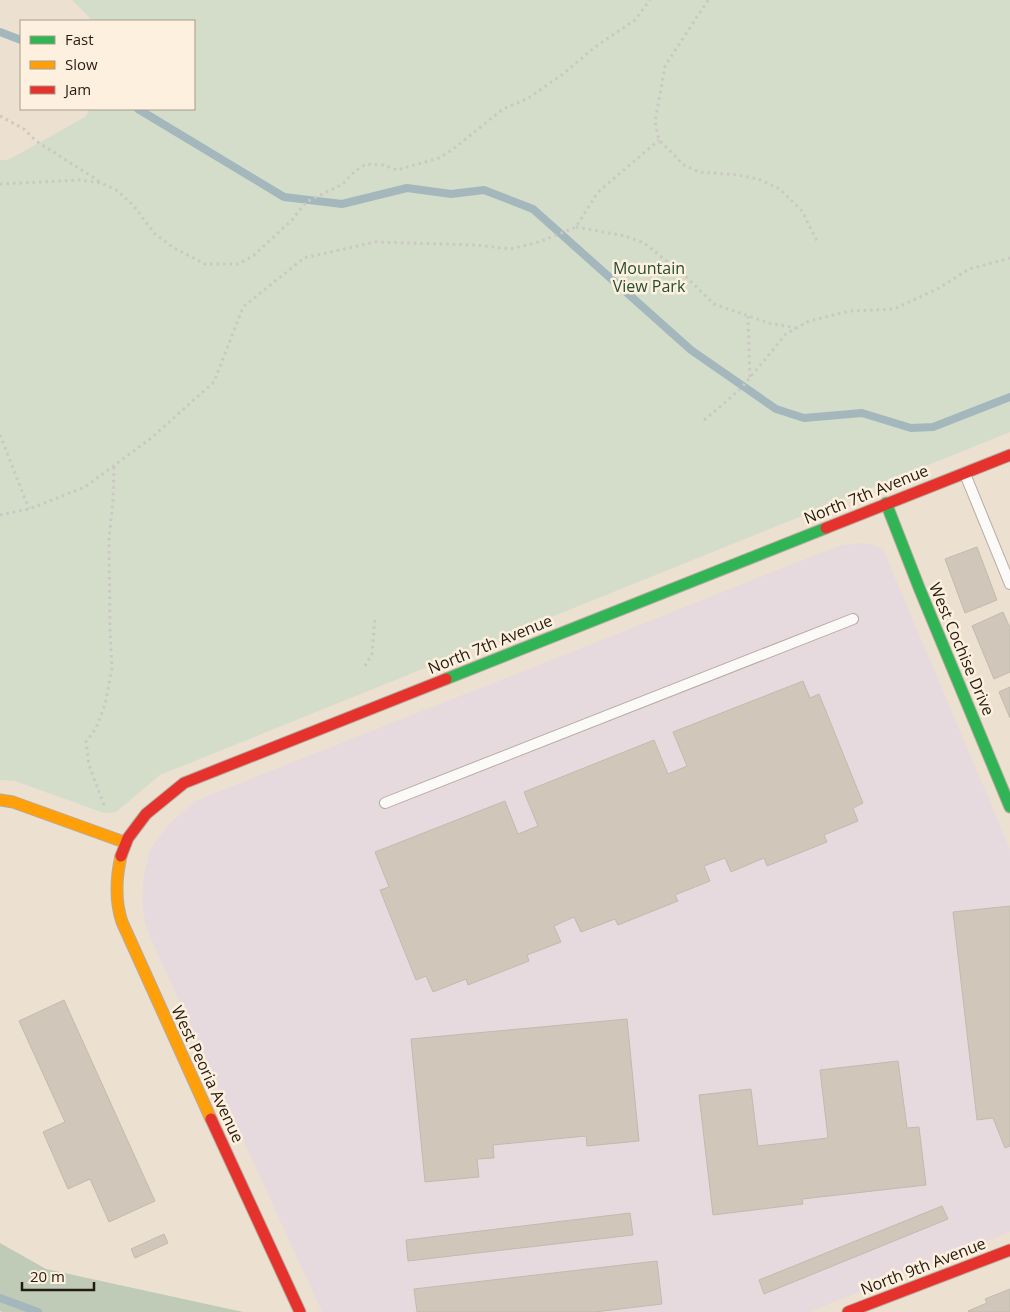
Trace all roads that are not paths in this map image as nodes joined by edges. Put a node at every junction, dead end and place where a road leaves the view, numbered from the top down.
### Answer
1 (1010, 455) edge
2 (964, 473) junction
3 (886, 503) junction
4 (1010, 584) edge
5 (853, 619) dead end
6 (0, 800) edge
7 (385, 802) dead end
8 (1010, 807) edge
9 (124, 842) junction
10 (1010, 1250) edge
11 (300, 1312) edge
12 (848, 1312) edge

1 - 2 street, North 7th Avenue
2 - 3 street, North 7th Avenue
2 - 4 lane
3 - 8 street, West Cochise Drive
3 - 9 street, North 7th Avenue
5 - 7 lane
6 - 9 street
9 - 11 street, West Peoria Avenue
10 - 12 street, North 9th Avenue

